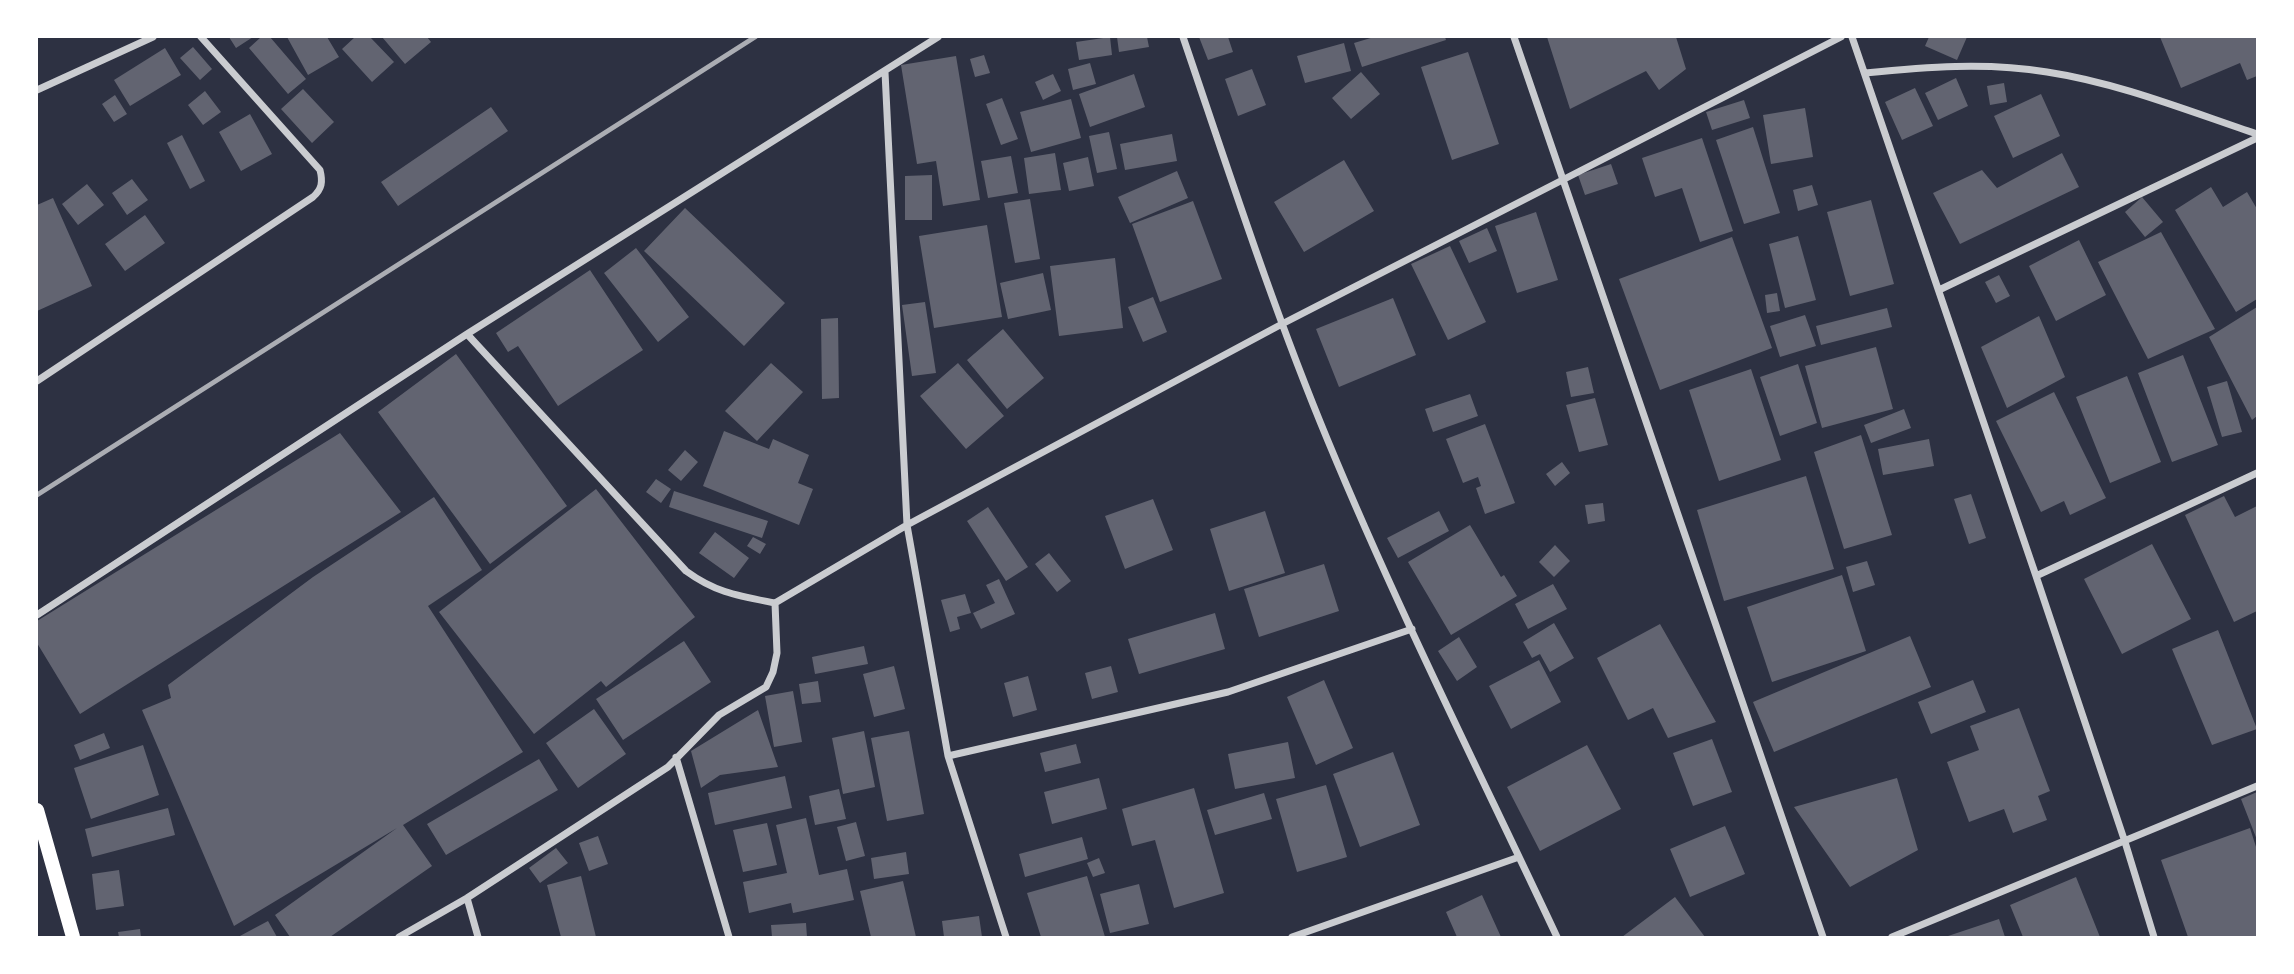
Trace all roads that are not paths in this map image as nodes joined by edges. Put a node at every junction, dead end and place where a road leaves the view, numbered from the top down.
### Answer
1 (153, 37) edge
2 (201, 37) edge
3 (937, 37) edge
4 (1184, 37) edge
5 (1514, 37) edge
6 (1842, 37) edge
7 (1852, 37) edge
8 (885, 72) junction
9 (1865, 73) junction
10 (37, 90) edge
11 (2257, 136) edge
12 (1562, 179) junction
13 (1939, 289) junction
14 (1282, 324) junction
15 (467, 334) junction
16 (37, 381) edge
17 (2257, 473) edge
18 (906, 525) junction
19 (2036, 576) junction
20 (775, 603) junction
21 (37, 615) edge
22 (1412, 629) junction
23 (948, 756) junction
24 (676, 757) junction
25 (2257, 786) edge
26 (37, 810) edge
27 (2124, 842) junction
28 (1520, 857) junction
29 (467, 898) junction
30 (73, 937) edge
31 (399, 937) edge
32 (478, 937) edge
33 (729, 937) edge
34 (1006, 937) edge
35 (1292, 937) edge
36 (1557, 937) edge
37 (1823, 937) edge
38 (1892, 937) edge
39 (2154, 937) edge

1 - 10 street
2 - 16 street
3 - 8 street
4 - 14 street
5 - 12 street
6 - 12 street
7 - 9 street
8 - 15 street
8 - 18 street
9 - 11 street
9 - 13 street
11 - 13 street
12 - 14 street
12 - 37 street
13 - 19 street
14 - 18 street
14 - 22 street
15 - 20 street
15 - 21 street
17 - 19 street
18 - 20 street
18 - 23 street
19 - 27 street
20 - 24 street
22 - 23 street
22 - 28 street
23 - 34 street
24 - 29 street
24 - 33 street
25 - 27 street
26 - 30 main road
27 - 38 street
27 - 39 street
28 - 35 street
28 - 36 street
29 - 31 street
29 - 32 street

